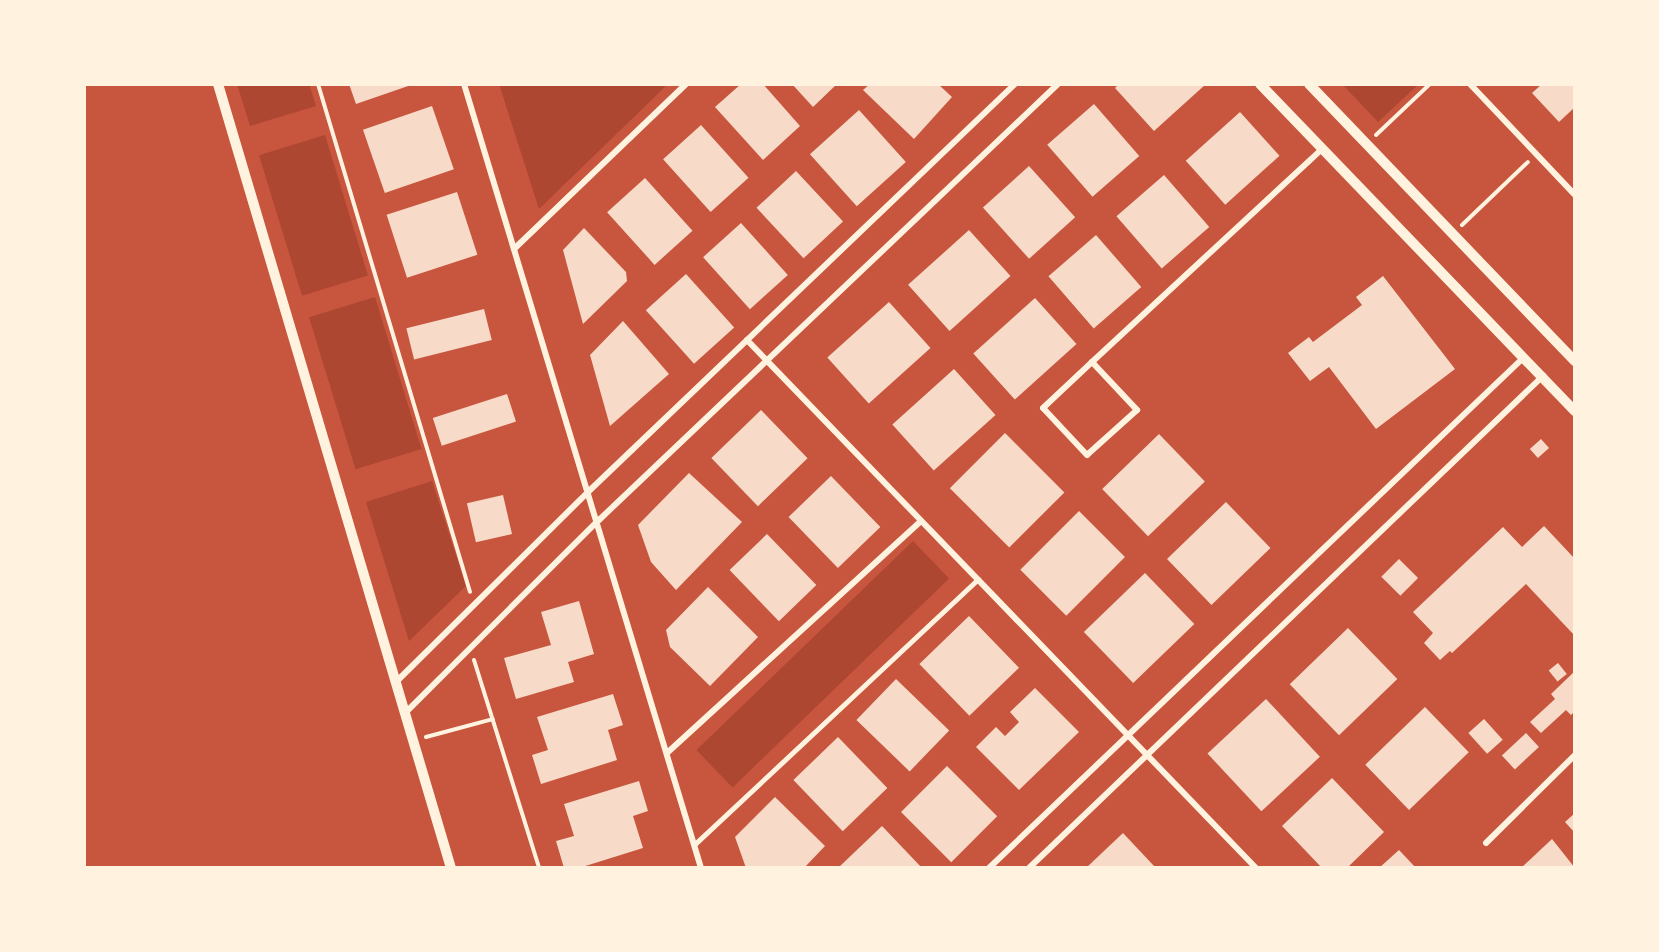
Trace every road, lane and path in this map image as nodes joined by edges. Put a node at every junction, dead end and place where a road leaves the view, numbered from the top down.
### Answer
1 (218, 84) edge
2 (318, 84) edge
3 (464, 84) edge
4 (686, 84) edge
5 (1016, 84) edge
6 (1058, 84) edge
7 (1260, 84) edge
8 (1309, 84) edge
9 (1430, 84) edge
10 (1470, 84) edge
11 (1367, 144) junction
12 (1322, 149) junction
13 (1537, 154) junction
14 (1575, 195) edge
15 (1453, 233) junction
16 (514, 249) junction
17 (747, 340) junction
18 (1573, 354) edge
19 (1523, 358) junction
20 (767, 361) junction
21 (1092, 362) junction
22 (1543, 376) junction
23 (1575, 411) edge
24 (588, 492) junction
25 (599, 520) junction
26 (921, 521) junction
27 (978, 579) junction
28 (474, 605) junction
29 (471, 648) junction
30 (396, 682) junction
31 (405, 713) junction
32 (493, 719) junction
33 (1128, 735) junction
34 (413, 741) junction
35 (667, 753) junction
36 (1148, 755) junction
37 (1575, 755) edge
38 (1486, 843) dead end
39 (694, 845) junction
40 (451, 868) edge
41 (539, 868) edge
42 (701, 868) edge
43 (989, 868) edge
44 (1029, 868) edge
45 (1256, 868) edge

1 - 30 street
2 - 28 path
3 - 16 street
4 - 16 street
5 - 17 street
6 - 20 street
7 - 12 street
8 - 11 street
9 - 11 path
10 - 13 street
11 - 15 street
12 - 19 street
12 - 21 street
13 - 14 street
13 - 15 path
15 - 18 street
16 - 24 street
17 - 20 street
17 - 24 street
19 - 22 street
19 - 33 street
20 - 25 street
20 - 26 street
21 - 21 street
22 - 23 street
22 - 36 street
24 - 25 street
24 - 28 street
25 - 29 street
25 - 35 street
26 - 27 street
26 - 35 street
27 - 33 street
27 - 39 lane
28 - 30 street
29 - 31 street
29 - 32 path
30 - 31 street
31 - 34 street
32 - 34 path
32 - 41 path
33 - 36 street
33 - 43 street
34 - 40 street
35 - 39 street
36 - 44 street
36 - 45 street
37 - 38 street
39 - 42 street

